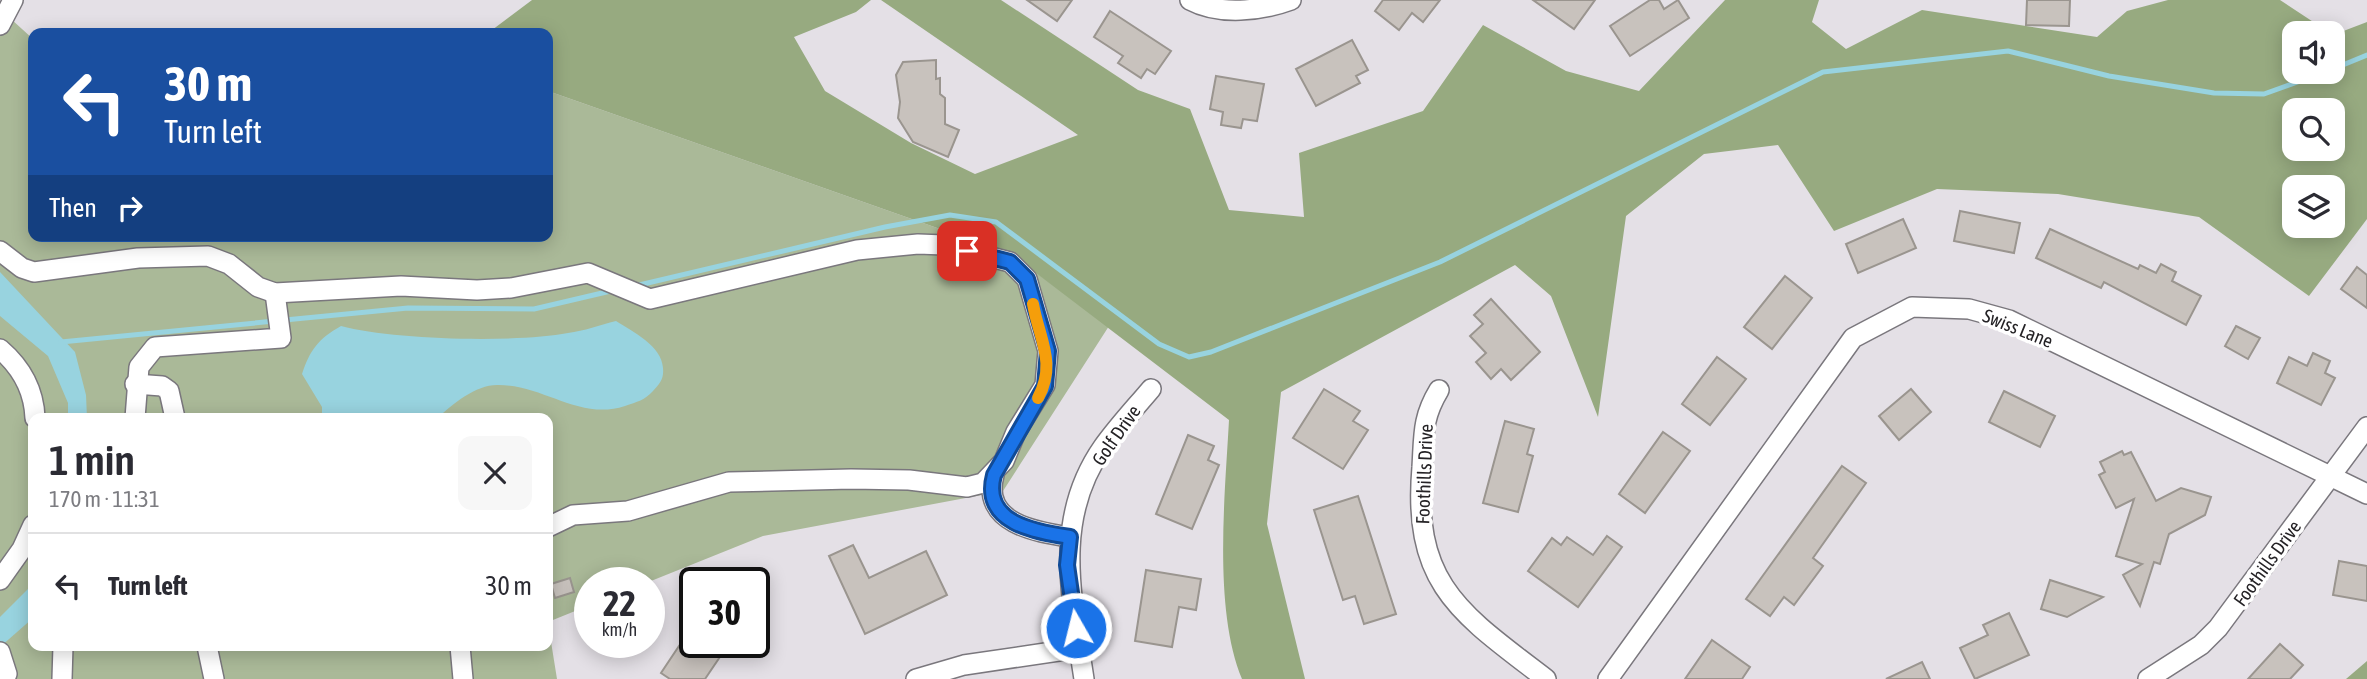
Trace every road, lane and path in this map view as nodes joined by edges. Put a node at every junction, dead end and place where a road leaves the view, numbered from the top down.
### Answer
1 (13, 0) edge
2 (1190, 0) edge
3 (1291, 0) edge
4 (0, 25) edge
5 (0, 251) edge
6 (277, 309) junction
7 (0, 349) edge
8 (135, 384) junction
9 (1151, 388) dead end
10 (1439, 390) dead end
11 (34, 413) edge
12 (135, 413) edge
13 (174, 413) edge
14 (2367, 427) edge
15 (994, 475) junction
16 (2330, 477) junction
17 (2367, 494) edge
18 (553, 525) edge
19 (28, 536) edge
20 (1070, 537) junction
21 (0, 580) edge
22 (1079, 648) junction
23 (63, 651) edge
24 (208, 651) edge
25 (460, 651) edge
26 (62, 679) edge
27 (214, 679) edge
28 (463, 679) edge
29 (915, 679) edge
30 (1084, 679) edge
31 (1546, 679) edge
32 (1608, 679) edge
33 (2148, 679) edge

1 - 4 street
2 - 3 street
5 - 6 street
6 - 8 street
6 - 15 street
7 - 11 street
8 - 12 street
8 - 13 street
9 - 20 street, Golf Drive
10 - 31 street, Foothills Drive
14 - 16 street, Foothills Drive
15 - 18 street
15 - 20 street
16 - 17 street, Swiss Lane
16 - 32 street, Swiss Lane
16 - 33 street, Foothills Drive
19 - 21 street
20 - 22 street, Golf Drive
22 - 29 street
22 - 30 street, Golf Drive
23 - 26 street
24 - 27 street
25 - 28 street

